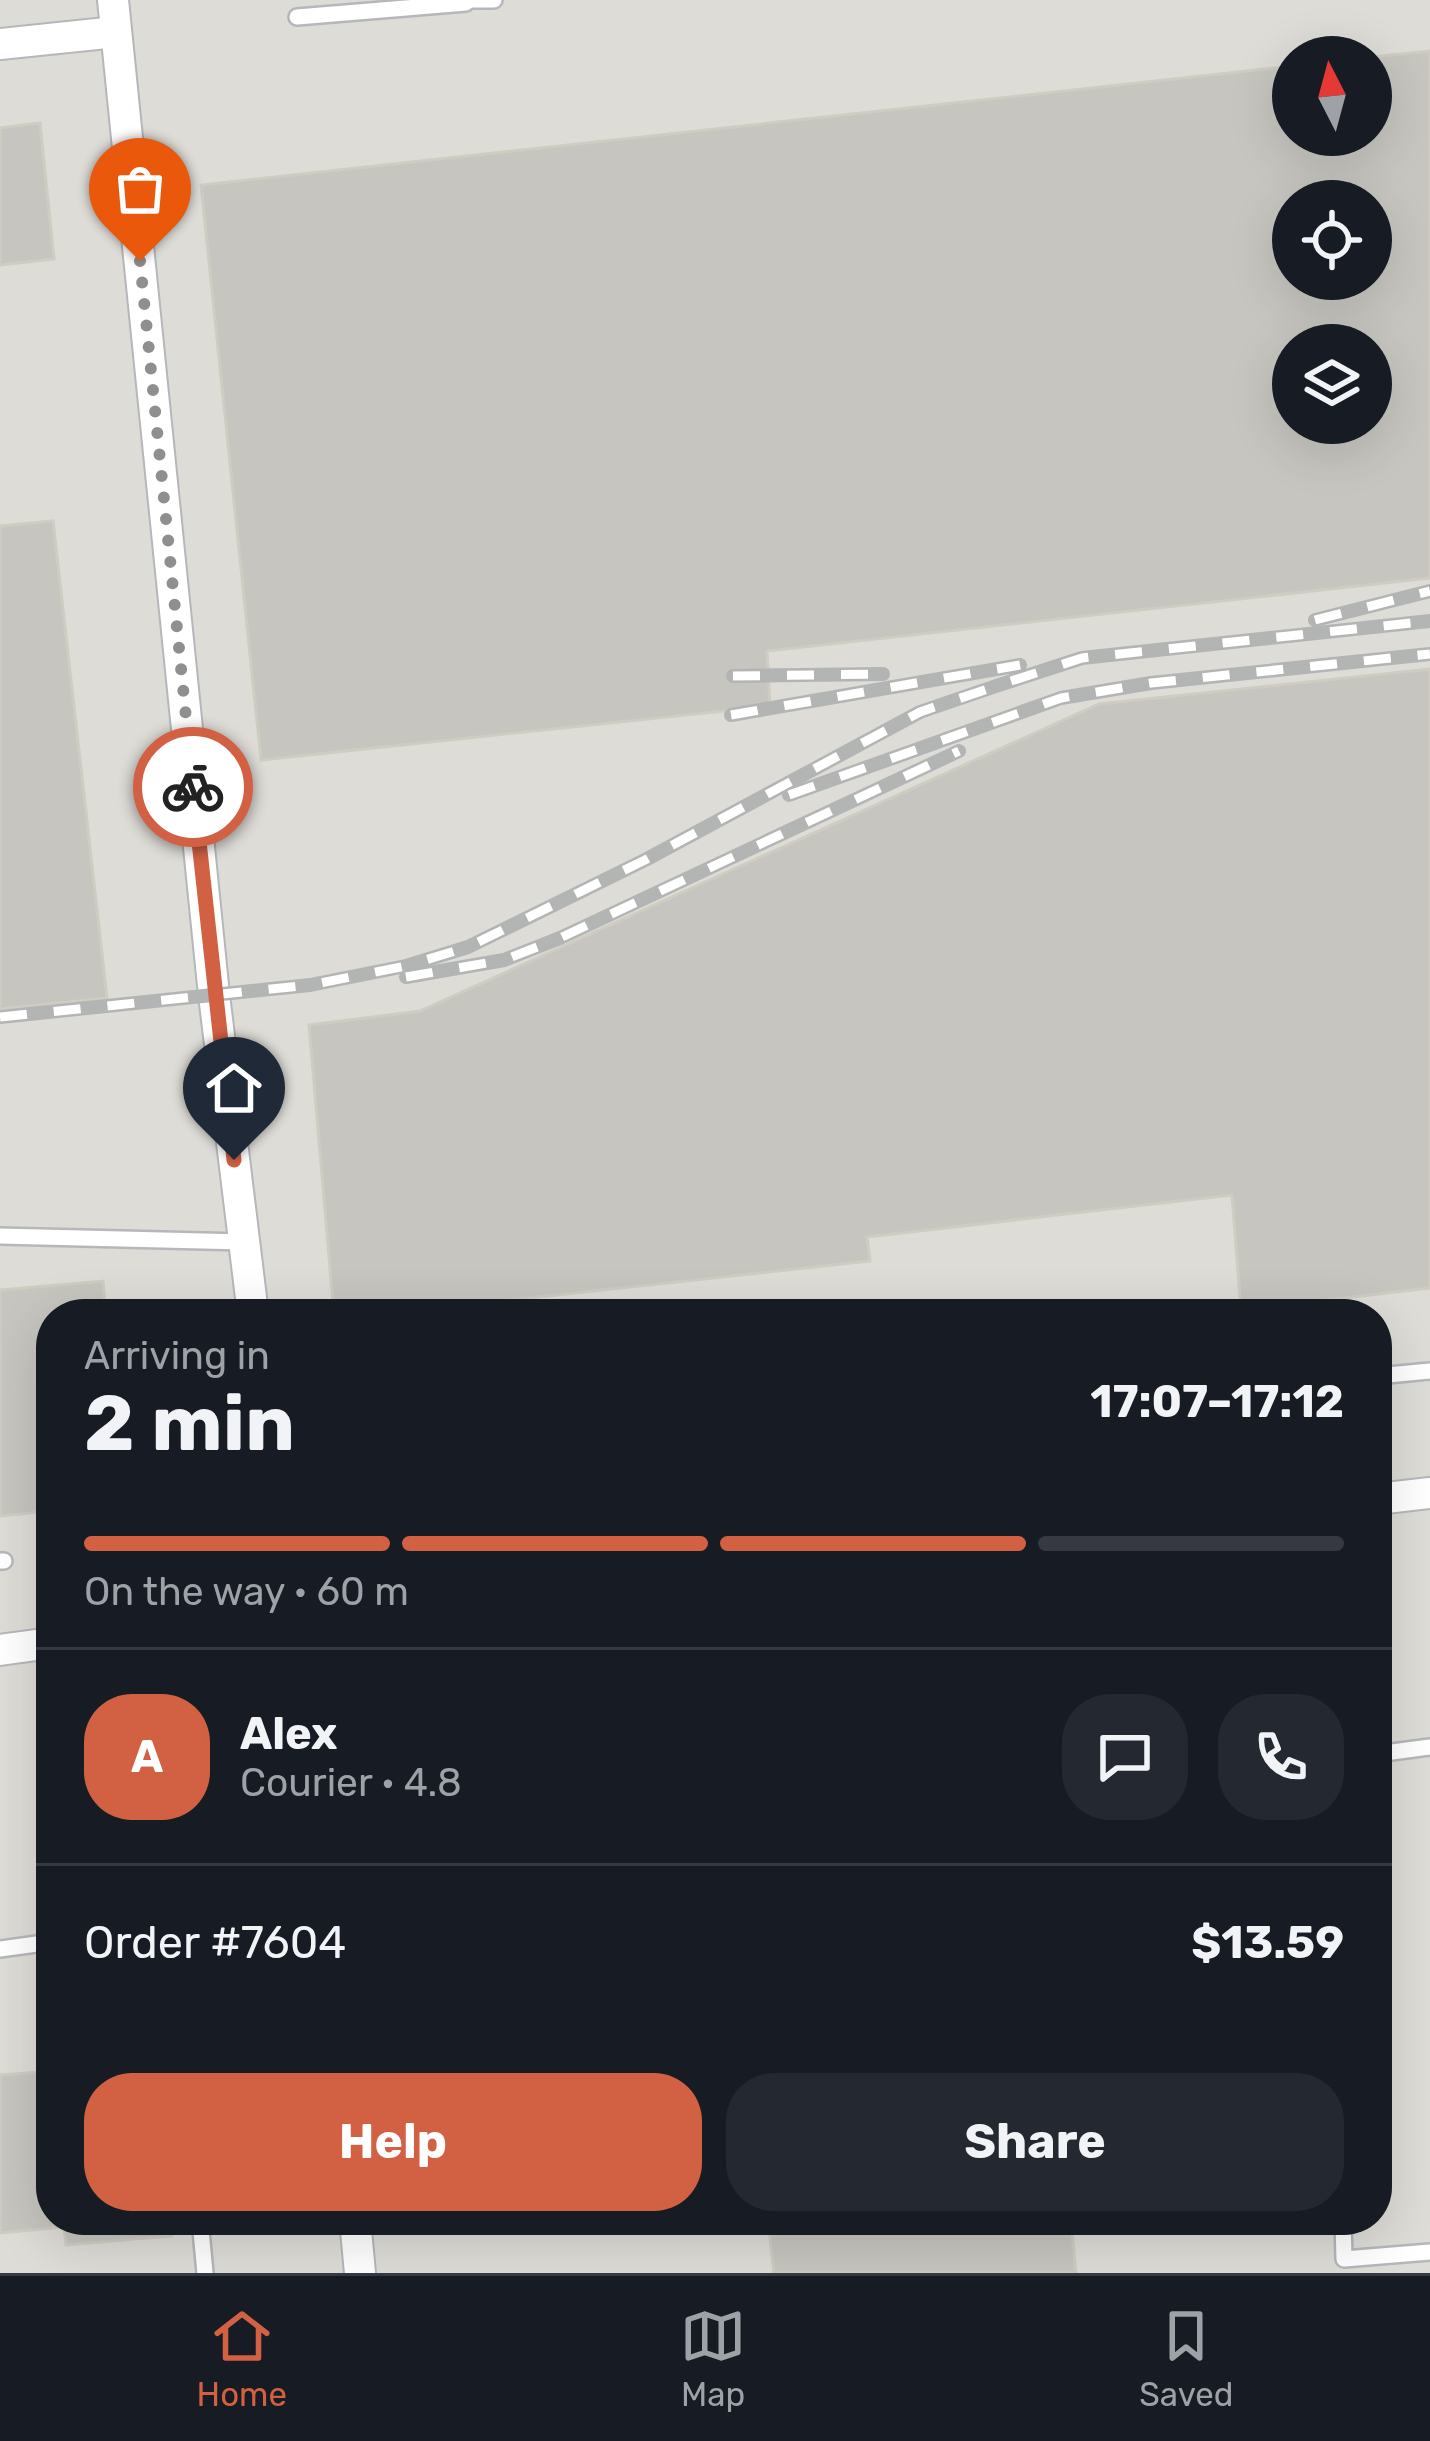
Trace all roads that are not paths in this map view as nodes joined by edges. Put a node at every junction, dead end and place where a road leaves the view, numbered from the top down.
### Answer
1 (113, 0) edge
2 (494, 0) edge
3 (466, 2) edge
4 (297, 17) dead end
5 (116, 32) junction
6 (0, 44) edge
7 (0, 1236) edge
8 (244, 1242) junction
9 (251, 1299) edge
10 (1430, 1371) edge
11 (1392, 1375) edge
12 (1430, 1493) edge
13 (1392, 1497) edge
14 (36, 1645) edge
15 (0, 1650) edge
16 (1430, 1748) edge
17 (1392, 1752) edge
18 (36, 1944) edge
19 (0, 1949) edge
20 (201, 2235) edge
21 (356, 2235) edge
22 (1343, 2235) edge
23 (1430, 2252) edge
24 (205, 2273) edge
25 (360, 2273) edge

1 - 5 street
2 - 3 lane
3 - 4 lane
5 - 6 street
5 - 8 street
7 - 8 lane
8 - 9 street
10 - 11 lane
12 - 13 street
14 - 15 street
16 - 17 lane
18 - 19 lane
20 - 24 lane
21 - 25 street
22 - 23 lane

